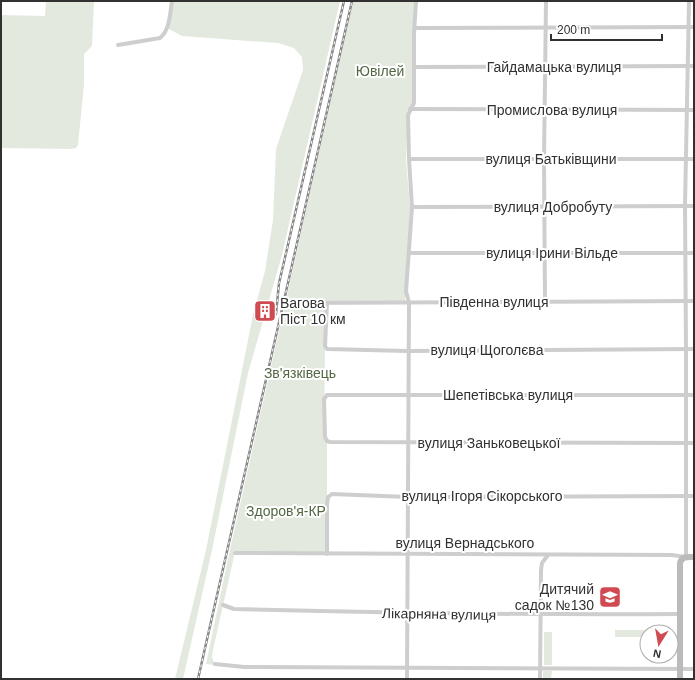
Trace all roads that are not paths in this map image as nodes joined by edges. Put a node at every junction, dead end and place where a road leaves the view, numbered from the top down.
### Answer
1 (172, 1) edge
2 (416, 1) edge
3 (546, 1) edge
4 (689, 1) edge
5 (546, 27) junction
6 (688, 27) junction
7 (694, 27) edge
8 (415, 28) junction
9 (118, 45) dead end
10 (688, 66) junction
11 (694, 66) edge
12 (414, 67) junction
13 (545, 67) junction
14 (410, 109) junction
15 (544, 110) junction
16 (687, 110) junction
17 (694, 110) edge
18 (408, 159) junction
19 (544, 159) junction
20 (686, 159) junction
21 (694, 159) edge
22 (685, 206) junction
23 (694, 206) edge
24 (412, 207) junction
25 (544, 207) junction
26 (409, 253) junction
27 (545, 253) junction
28 (685, 253) junction
29 (694, 253) edge
30 (686, 301) junction
31 (694, 301) edge
32 (545, 302) junction
33 (294, 303) dead end
34 (327, 303) junction
35 (409, 303) junction
36 (686, 349) junction
37 (694, 349) edge
38 (408, 351) junction
39 (408, 395) junction
40 (694, 395) edge
41 (686, 396) junction
42 (324, 399) joint
43 (408, 442) junction
44 (685, 443) junction
45 (694, 443) edge
46 (685, 496) junction
47 (694, 496) edge
48 (408, 497) junction
49 (235, 553) dead end
50 (327, 554) junction
51 (408, 555) junction
52 (548, 555) junction
53 (686, 557) junction
54 (694, 557) edge
55 (223, 605) dead end
56 (407, 613) junction
57 (680, 614) junction
58 (541, 615) junction
59 (215, 664) dead end
60 (408, 668) junction
61 (540, 669) junction
62 (680, 669) junction
63 (694, 669) edge
64 (407, 679) edge
65 (540, 679) edge
66 (680, 679) edge

1 - 9 street
2 - 8 street
3 - 5 street
4 - 6 street
5 - 6 street
5 - 8 street
5 - 13 street
6 - 7 street
6 - 10 street
8 - 12 street
10 - 11 street, Гайдамацька вулиця
10 - 13 street, Гайдамацька вулиця
10 - 16 street
12 - 13 street, Гайдамацька вулиця
12 - 14 street
13 - 15 street
14 - 15 street, Промислова вулиця
14 - 18 street
15 - 16 street, Промислова вулиця
15 - 19 street
16 - 17 street, Промислова вулиця
16 - 20 street
18 - 19 street, вулиця Батьківщини
18 - 24 street
19 - 20 street, вулиця Батьківщини
19 - 25 street
20 - 21 street, вулиця Батьківщини
20 - 22 street
22 - 23 street, вулиця Добробуту
22 - 25 street, вулиця Добробуту
22 - 28 street
24 - 25 street, вулиця Добробуту
24 - 26 street
25 - 27 street
26 - 27 street, вулиця Ірини Вільде
26 - 35 street
27 - 28 street, вулиця Ірини Вільде
27 - 32 street
28 - 29 street, вулиця Ірини Вільде
28 - 30 street
30 - 31 street, Південна вулиця
30 - 32 street, Південна вулиця
30 - 36 street
32 - 35 street, Південна вулиця
33 - 34 street, Південна вулиця
34 - 35 street, Південна вулиця
34 - 38 street, вулиця Щоголєва
35 - 38 street
36 - 37 street, вулиця Щоголєва
36 - 38 street, вулиця Щоголєва
36 - 41 street
38 - 39 street
39 - 41 street, Шепетівська вулиця
39 - 42 street, Шепетівська вулиця
39 - 43 street
40 - 41 street, Шепетівська вулиця
41 - 44 street
42 - 43 street, вулиця Заньковецької
43 - 44 street, вулиця Заньковецької
43 - 48 street
44 - 45 street, вулиця Заньковецької
44 - 46 street
46 - 47 street, вулиця Ігоря Сікорського
46 - 48 street, вулиця Ігоря Сікорського
46 - 53 street
48 - 50 street, вулиця Ігоря Сікорського
48 - 51 street
49 - 50 street, вулиця Вернадського
50 - 51 street, вулиця Вернадського
51 - 52 street, вулиця Вернадського
51 - 56 street
52 - 53 street, вулиця Вернадського
52 - 58 street
53 - 54 street, вулиця Вернадського
53 - 57 street
55 - 56 street, Лікарняна вулиця
56 - 58 street, Лікарняна вулиця
56 - 60 street
57 - 58 street, Лікарняна вулиця
57 - 62 street
58 - 61 street
59 - 60 street
60 - 61 street
60 - 64 street
61 - 62 street
61 - 65 street
62 - 63 street
62 - 66 street

